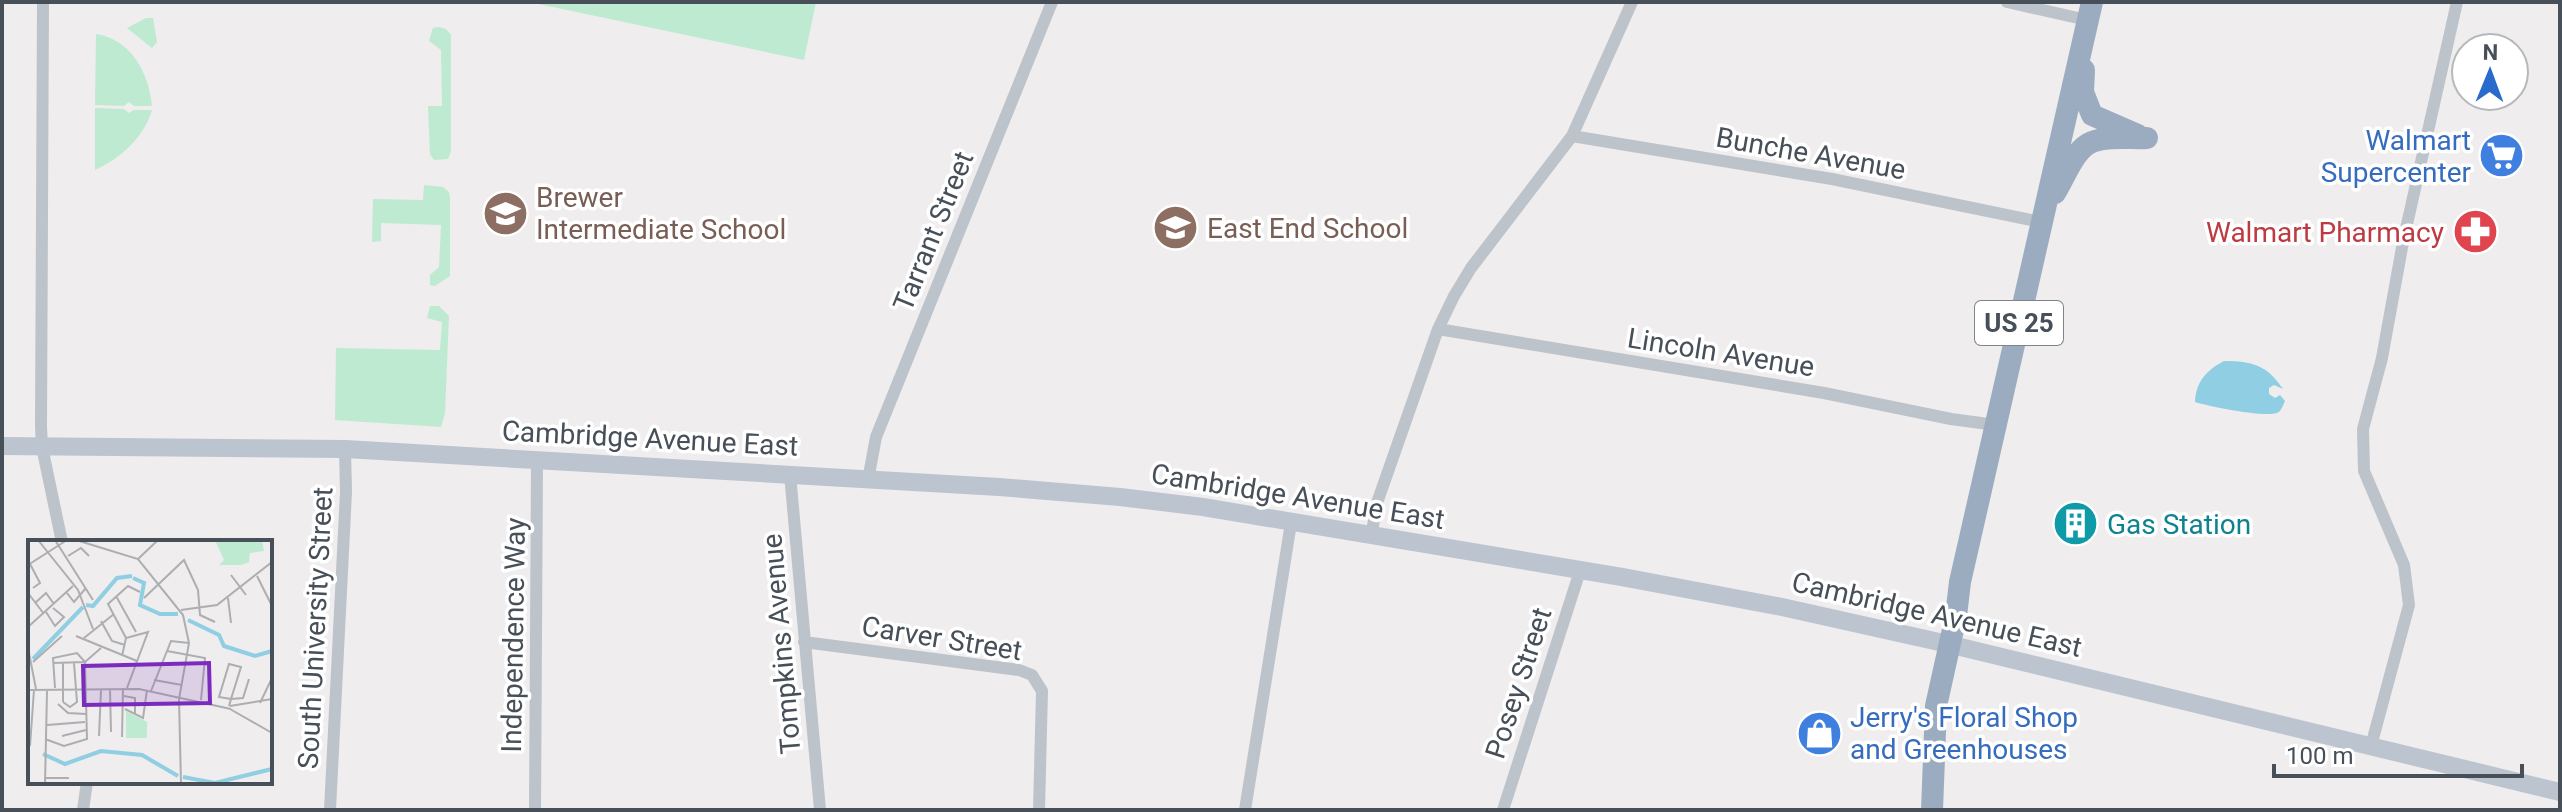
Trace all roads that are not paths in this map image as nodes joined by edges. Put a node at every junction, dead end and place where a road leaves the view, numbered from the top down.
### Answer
1 (43, 2) edge
2 (1052, 2) edge
3 (1632, 2) edge
4 (2007, 2) edge
5 (2457, 2) edge
6 (2088, 18) edge
7 (1572, 136) junction
8 (2042, 220) junction
9 (1438, 329) junction
10 (1996, 425) junction
11 (2, 446) edge
12 (42, 447) junction
13 (345, 449) junction
14 (537, 461) junction
15 (790, 474) junction
16 (868, 480) junction
17 (1291, 523) junction
18 (1371, 536) junction
19 (62, 540) edge
20 (1580, 571) junction
21 (804, 642) junction
22 (1948, 644) junction
23 (2371, 746) junction
24 (87, 784) edge
25 (2560, 792) edge
26 (83, 810) edge
27 (330, 810) edge
28 (535, 810) edge
29 (820, 810) edge
30 (1039, 810) edge
31 (1245, 810) edge
32 (1503, 810) edge
33 (1932, 810) edge

1 - 12 street
2 - 16 street, Tarrant Street
3 - 7 street
4 - 6 street
5 - 23 street
6 - 8 highway, US 25
6 - 8 highway
7 - 8 street, Bunche Avenue
7 - 9 street
8 - 10 highway, US 25
9 - 10 street, Lincoln Avenue
9 - 18 street
10 - 22 highway, US 25
11 - 12 main road, Cambridge Avenue East
12 - 13 main road, Cambridge Avenue East
12 - 19 street
13 - 14 main road, Cambridge Avenue East
13 - 27 street, South University Street
14 - 15 main road, Cambridge Avenue East
14 - 28 street, Independence Way
15 - 16 main road, Cambridge Avenue East
15 - 21 street, Tompkins Avenue
16 - 17 main road, Cambridge Avenue East
17 - 18 main road, Cambridge Avenue East
17 - 31 street
18 - 20 main road, Cambridge Avenue East
20 - 22 main road, Cambridge Avenue East
20 - 32 street, Posey Street
21 - 29 street, Tompkins Avenue
21 - 30 street, Carver Street
22 - 23 main road, Cambridge Avenue East
22 - 33 highway, US 25
23 - 25 main road, Cambridge Avenue East
24 - 26 street

